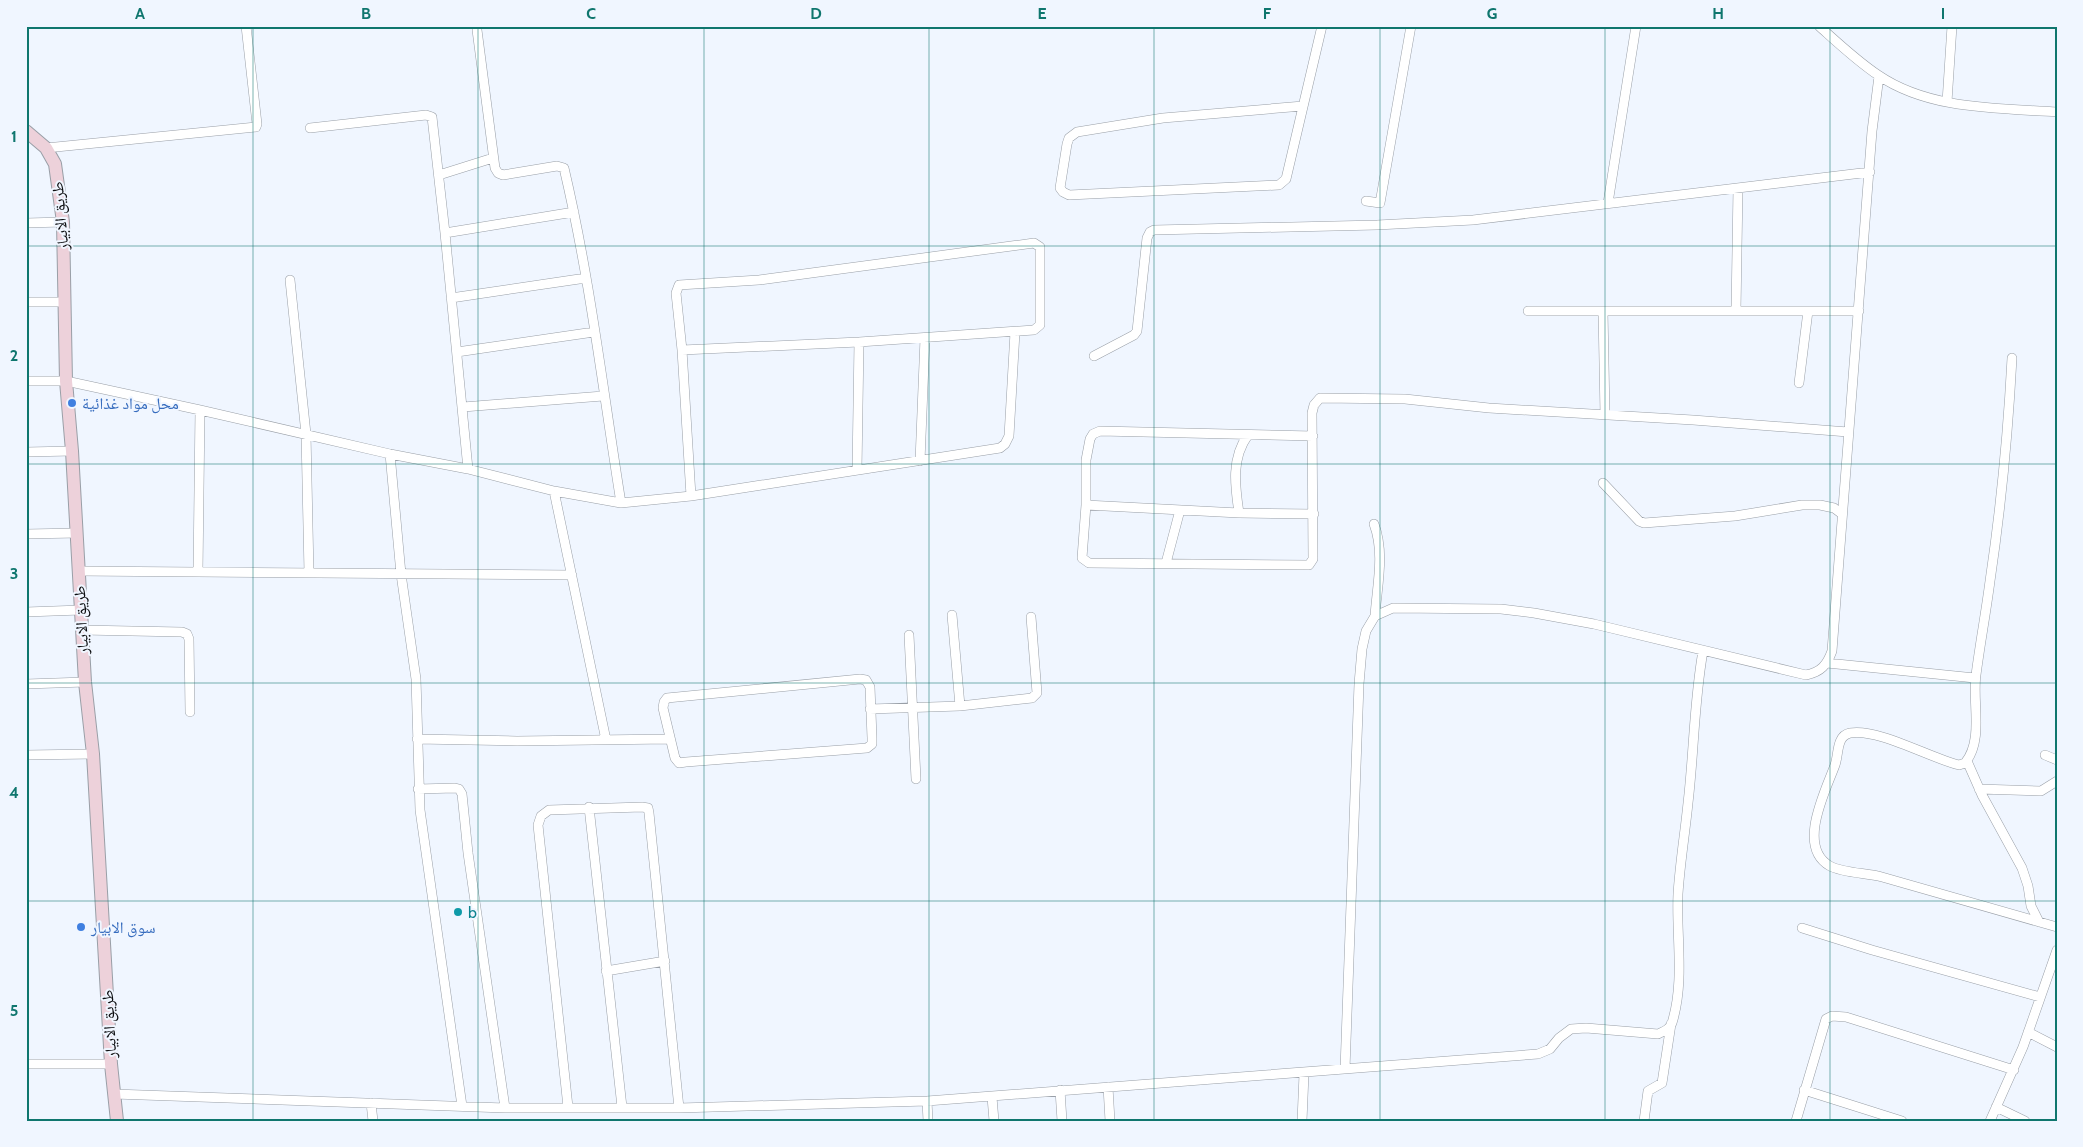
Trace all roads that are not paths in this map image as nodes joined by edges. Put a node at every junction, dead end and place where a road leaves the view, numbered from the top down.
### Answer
1 (246, 26) edge
2 (1322, 26) edge
3 (1411, 26) edge
4 (1636, 26) edge
5 (1819, 26) edge
6 (1952, 26) edge
7 (477, 30) dead end
8 (1879, 76) junction
9 (1947, 102) junction
10 (1303, 106) junction
11 (2057, 112) edge
12 (310, 128) dead end
13 (26, 131) edge
14 (46, 148) junction
15 (494, 158) junction
16 (1870, 172) junction
17 (439, 175) junction
18 (1738, 188) junction
19 (1366, 201) dead end
20 (1608, 203) junction
21 (574, 212) junction
22 (63, 222) junction
23 (26, 223) edge
24 (445, 233) junction
25 (586, 278) junction
26 (290, 280) dead end
27 (451, 298) junction
28 (26, 302) edge
29 (64, 302) junction
30 (1528, 311) dead end
31 (1603, 311) junction
32 (1736, 311) junction
33 (1808, 311) junction
34 (1859, 311) junction
35 (594, 332) junction
36 (1015, 332) junction
37 (926, 338) junction
38 (859, 342) junction
39 (682, 350) junction
40 (457, 352) junction
41 (1094, 356) dead end
42 (2012, 358) dead end
43 (26, 381) edge
44 (66, 382) junction
45 (1799, 383) dead end
46 (603, 396) junction
47 (463, 407) junction
48 (200, 410) junction
49 (1605, 415) junction
50 (1848, 432) junction
51 (306, 434) junction
52 (1248, 435) junction
53 (1313, 436) junction
54 (72, 451) junction
55 (26, 452) edge
56 (390, 454) junction
57 (920, 460) junction
58 (468, 470) junction
59 (857, 470) junction
60 (1603, 483) dead end
61 (554, 492) junction
62 (691, 496) junction
63 (622, 503) junction
64 (1086, 505) junction
65 (1180, 510) junction
66 (1239, 513) junction
67 (1314, 514) junction
68 (1842, 514) junction
69 (1374, 524) dead end
70 (77, 533) junction
71 (26, 534) edge
72 (1166, 563) junction
73 (78, 571) junction
74 (198, 572) junction
75 (309, 573) junction
76 (401, 574) junction
77 (572, 575) junction
78 (81, 610) junction
79 (26, 612) edge
80 (952, 614) dead end
81 (1375, 616) junction
82 (1032, 617) dead end
83 (82, 630) junction
84 (909, 635) dead end
85 (1702, 651) junction
86 (1828, 662) junction
87 (1975, 678) junction
88 (85, 682) junction
89 (26, 684) edge
90 (913, 706) junction
91 (960, 706) junction
92 (870, 708) junction
93 (190, 712) dead end
94 (417, 739) junction
95 (670, 739) junction
96 (606, 740) junction
97 (93, 754) junction
98 (26, 755) edge
99 (2045, 755) dead end
100 (2057, 760) edge
101 (1967, 761) junction
102 (916, 779) dead end
103 (2057, 780) edge
104 (418, 789) junction
105 (1979, 789) junction
106 (588, 807) junction
107 (2039, 922) junction
108 (2057, 927) edge
109 (1802, 928) dead end
110 (2057, 950) edge
111 (665, 962) junction
112 (606, 971) junction
113 (2052, 977) edge
114 (2040, 997) junction
115 (1671, 1024) junction
116 (2028, 1032) junction
117 (2057, 1046) edge
118 (26, 1064) edge
119 (111, 1064) junction
120 (1344, 1069) junction
121 (2014, 1070) junction
122 (1304, 1074) junction
123 (1108, 1087) junction
124 (1060, 1090) junction
125 (1804, 1090) junction
126 (114, 1094) junction
127 (992, 1097) junction
128 (927, 1101) junction
129 (371, 1103) junction
130 (462, 1106) junction
131 (568, 1107) junction
132 (622, 1107) junction
133 (1996, 1107) junction
134 (505, 1108) junction
135 (679, 1108) junction
136 (117, 1121) edge
137 (374, 1121) edge
138 (928, 1121) edge
139 (994, 1121) edge
140 (1062, 1121) edge
141 (1110, 1121) edge
142 (1302, 1121) edge
143 (1644, 1121) edge
144 (1796, 1121) edge
145 (1902, 1121) edge
146 (1990, 1121) edge
147 (2025, 1121) edge

1 - 14 street
2 - 10 street
3 - 19 street
4 - 20 street
5 - 8 street
6 - 9 street
7 - 15 street
8 - 9 street
8 - 16 street
9 - 11 street
10 - 10 street
12 - 17 street
13 - 14 main road, طريق الابيار
14 - 22 main road, طريق الابيار
15 - 17 street
15 - 21 street
16 - 18 street
16 - 34 street
17 - 24 street
18 - 20 street
18 - 32 street
20 - 41 street
21 - 24 street
21 - 25 street
22 - 23 street
22 - 29 main road, طريق الابيار
24 - 27 street
25 - 27 street
25 - 35 street
26 - 51 street
27 - 40 street
28 - 29 street
29 - 44 main road, طريق الابيار
30 - 31 street
31 - 32 street
31 - 49 street
32 - 33 street
33 - 34 street
33 - 45 street
34 - 50 street
35 - 40 street
35 - 46 street
36 - 37 street
36 - 39 street
36 - 57 street
37 - 38 street
37 - 57 street
38 - 39 street
38 - 59 street
39 - 62 street
40 - 47 street
42 - 87 street
43 - 44 street
44 - 48 street
44 - 54 main road, طريق الابيار
46 - 47 street
46 - 63 street
47 - 58 street
48 - 51 street
48 - 74 street
49 - 50 street
49 - 53 street
50 - 68 street
51 - 56 street
51 - 75 street
52 - 53 street
52 - 64 street
52 - 66 street
53 - 67 street
54 - 55 street
54 - 70 main road, طريق الابيار
56 - 58 street
56 - 76 street
57 - 59 street
58 - 61 street
59 - 62 street
60 - 68 street
61 - 63 street
61 - 77 street
62 - 63 street
64 - 65 street
64 - 72 street
65 - 66 street
65 - 72 street
66 - 67 street
67 - 72 street
68 - 86 street
69 - 81 street
70 - 71 street
70 - 73 main road, طريق الابيار
73 - 74 street
73 - 78 main road, طريق الابيار
74 - 75 street
75 - 76 street
76 - 77 street
76 - 94 street
77 - 96 street
78 - 79 street
78 - 83 main road, طريق الابيار
80 - 91 street
81 - 85 street
81 - 120 street
82 - 91 street
83 - 88 main road, طريق الابيار
83 - 93 street
84 - 90 street
85 - 86 street
85 - 115 street
86 - 87 street
87 - 101 street
88 - 89 street
88 - 97 main road, طريق الابيار
90 - 91 street
90 - 92 street
90 - 102 street
92 - 95 street
92 - 95 street
94 - 96 street
94 - 104 street
95 - 96 street
97 - 98 street
97 - 119 main road, طريق الابيار
99 - 100 street
101 - 105 street
101 - 107 street
103 - 105 street
104 - 130 street
104 - 134 street
105 - 107 street
106 - 111 street
106 - 112 street
106 - 131 street
107 - 108 street
109 - 114 street
110 - 113 street
111 - 112 street
111 - 135 street
112 - 132 street
113 - 114 street
114 - 116 street
115 - 120 street
115 - 143 street
116 - 117 street
116 - 121 street
118 - 119 street
119 - 126 main road, طريق الابيار
120 - 122 street
121 - 125 street
121 - 133 street
122 - 123 street
122 - 142 street
123 - 124 street
123 - 141 street
124 - 127 street
124 - 140 street
125 - 144 street
125 - 145 street
126 - 129 street
126 - 136 main road, طريق الابيار
127 - 128 street
127 - 139 street
128 - 135 street
128 - 138 street
129 - 130 street
129 - 137 street
130 - 134 street
131 - 132 street
131 - 134 street
132 - 135 street
133 - 146 street
133 - 147 street

